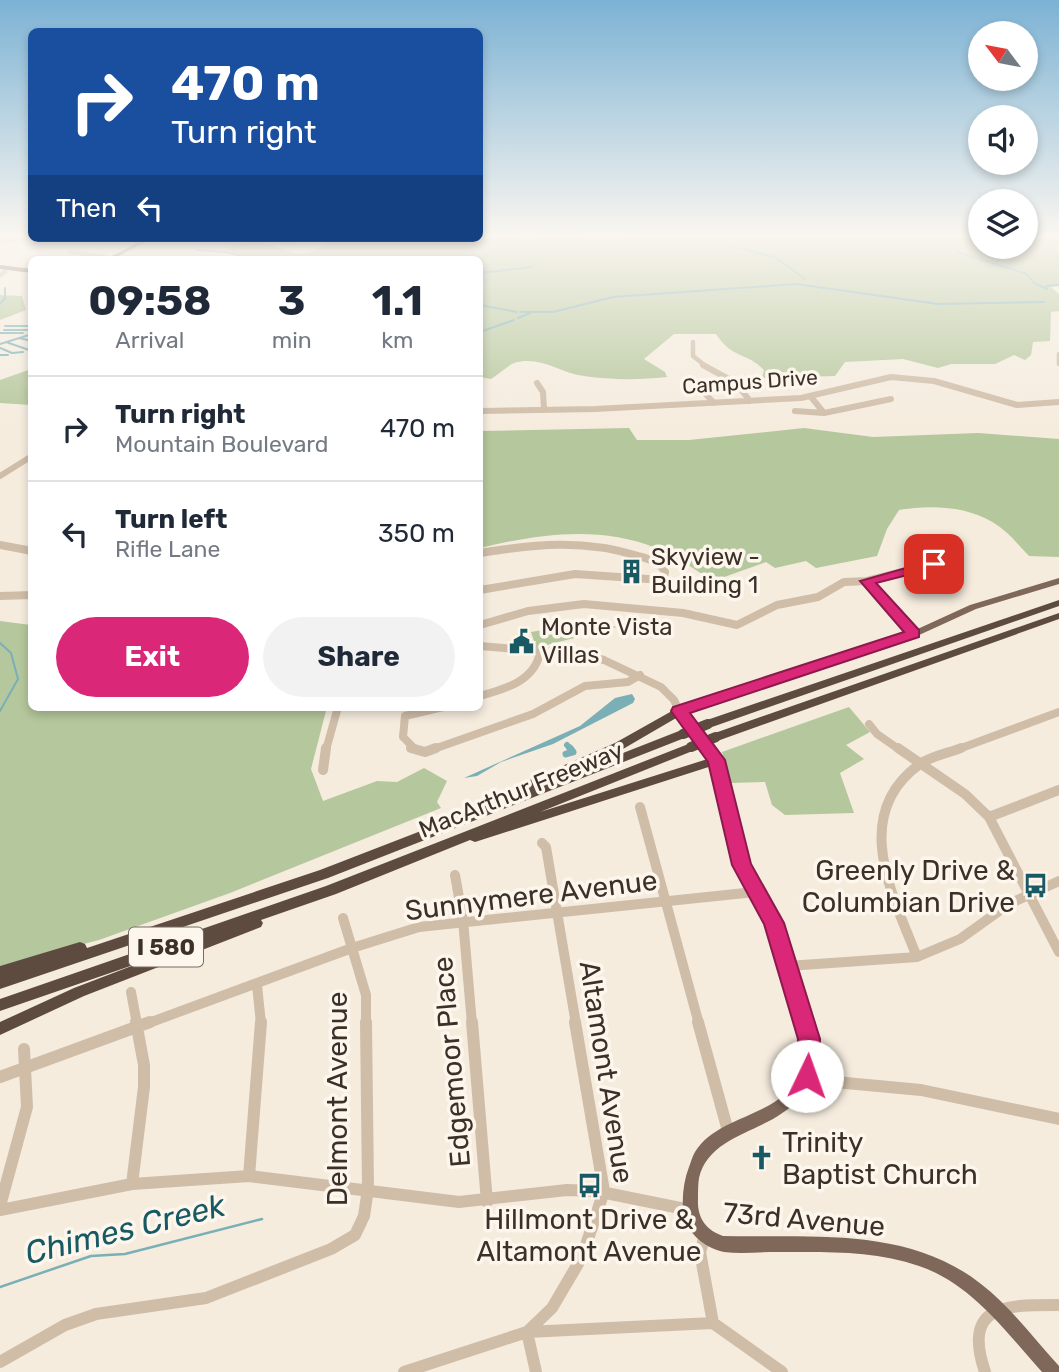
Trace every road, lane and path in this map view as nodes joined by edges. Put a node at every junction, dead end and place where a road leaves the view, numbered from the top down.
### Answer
1 (693, 342) dead end
2 (1059, 354) edge
3 (1059, 364) edge
4 (537, 383) dead end
5 (696, 384) dead end
6 (811, 397) junction
7 (891, 399) dead end
8 (750, 401) junction
9 (1059, 402) edge
10 (714, 403) junction
11 (544, 409) junction
12 (483, 411) edge
13 (795, 411) dead end
14 (824, 413) junction
15 (28, 458) edge
16 (0, 476) edge
17 (0, 545) edge
18 (28, 550) edge
19 (483, 553) edge
20 (934, 564) dead end
21 (867, 581) junction
22 (1059, 581) edge
23 (483, 589) edge
24 (28, 595) edge
25 (0, 596) edge
26 (1059, 596) edge
27 (1059, 603) edge
28 (1059, 616) edge
29 (1009, 620) junction
30 (1059, 623) edge
31 (483, 624) edge
32 (1021, 629) junction
33 (914, 634) junction
34 (483, 646) edge
35 (540, 652) junction
36 (640, 675) junction
37 (483, 695) edge
38 (337, 711) edge
39 (426, 711) edge
40 (679, 711) junction
41 (1059, 712) edge
42 (869, 724) dead end
43 (717, 760) junction
44 (921, 763) junction
45 (323, 770) dead end
46 (1059, 790) edge
47 (640, 807) dead end
48 (989, 817) junction
49 (458, 839) junction
50 (542, 844) dead end
51 (370, 857) junction
52 (455, 875) dead end
53 (1059, 881) edge
54 (331, 890) junction
55 (755, 892) junction
56 (1029, 893) junction
57 (666, 901) junction
58 (557, 912) junction
59 (343, 918) dead end
60 (463, 920) junction
61 (121, 941) junction
62 (352, 948) junction
63 (1059, 952) edge
64 (917, 957) junction
65 (788, 966) junction
66 (0, 972) edge
67 (0, 983) edge
68 (257, 985) junction
69 (131, 992) dead end
70 (0, 1005) edge
71 (136, 1028) junction
72 (0, 1029) edge
73 (24, 1049) dead end
74 (26, 1068) junction
75 (807, 1076) junction
76 (0, 1077) edge
77 (1059, 1119) edge
78 (728, 1131) junction
79 (249, 1176) junction
80 (132, 1184) junction
81 (368, 1189) junction
82 (604, 1191) junction
83 (487, 1202) junction
84 (0, 1208) edge
85 (690, 1210) junction
86 (705, 1236) junction
87 (1059, 1305) edge
88 (995, 1310) junction
89 (713, 1323) junction
90 (527, 1332) junction
91 (0, 1363) edge
92 (404, 1372) edge
93 (536, 1372) edge
94 (782, 1372) edge
95 (985, 1372) edge
96 (1053, 1372) edge

1 - 8 street
2 - 3 street
4 - 11 street
5 - 10 street
6 - 8 street, Campus Drive
6 - 9 street, Campus Drive
6 - 14 street
7 - 14 street
8 - 10 street, Campus Drive
10 - 11 street, Campus Drive
11 - 12 street, Campus Drive
13 - 14 street
15 - 16 street
17 - 18 street
19 - 23 street
20 - 21 street
21 - 31 street
21 - 33 street
22 - 33 main road
24 - 25 street
26 - 29 highway
27 - 29 highway, MacArthur Freeway / I 580
28 - 32 highway, MacArthur Freeway / I 580
29 - 51 highway, MacArthur Freeway / I 580, bridge
30 - 32 highway
32 - 49 highway, MacArthur Freeway / I 580, bridge
33 - 40 main road
34 - 35 street
35 - 36 street
35 - 37 street
36 - 39 street
36 - 40 street
38 - 45 street
40 - 43 main road
40 - 51 highway
41 - 44 street
42 - 44 street
43 - 49 highway
43 - 55 main road
44 - 48 street
44 - 64 street
46 - 48 street
47 - 57 street
48 - 56 street
49 - 54 highway, MacArthur Freeway / I 580
50 - 58 street, Altamont Avenue
51 - 61 highway, MacArthur Freeway / I 580
52 - 60 street, Edgemoor Place
53 - 56 street
54 - 70 highway, MacArthur Freeway / I 580
54 - 72 highway
55 - 57 street, Sunnymere Avenue
55 - 65 main road
56 - 63 street
56 - 64 street
57 - 58 street, Sunnymere Avenue
57 - 78 street
58 - 60 street, Sunnymere Avenue
58 - 82 street, Altamont Avenue
59 - 62 street, Delmont Avenue
60 - 62 street, Sunnymere Avenue
60 - 83 street, Edgemoor Place
61 - 66 highway
61 - 67 highway, MacArthur Freeway / I 580
62 - 68 street, Sunnymere Avenue
62 - 81 street, Delmont Avenue
64 - 65 street
65 - 75 main road
68 - 71 street, Sunnymere Avenue
68 - 79 street
69 - 71 street
71 - 74 street, Sunnymere Avenue
71 - 80 street
73 - 74 street
74 - 76 street, Sunnymere Avenue
74 - 84 street
75 - 77 street
75 - 78 main road
78 - 85 main road
79 - 80 street
79 - 81 street
80 - 84 street
81 - 83 street
81 - 91 street, Delmont Avenue
82 - 83 street
82 - 85 street
82 - 90 street, Altamont Avenue
85 - 86 main road, 73rd Avenue
86 - 88 main road, 73rd Avenue
86 - 89 street
87 - 88 street
88 - 95 street
88 - 96 main road, 73rd Avenue
89 - 90 street
89 - 94 street
90 - 92 street
90 - 93 street

